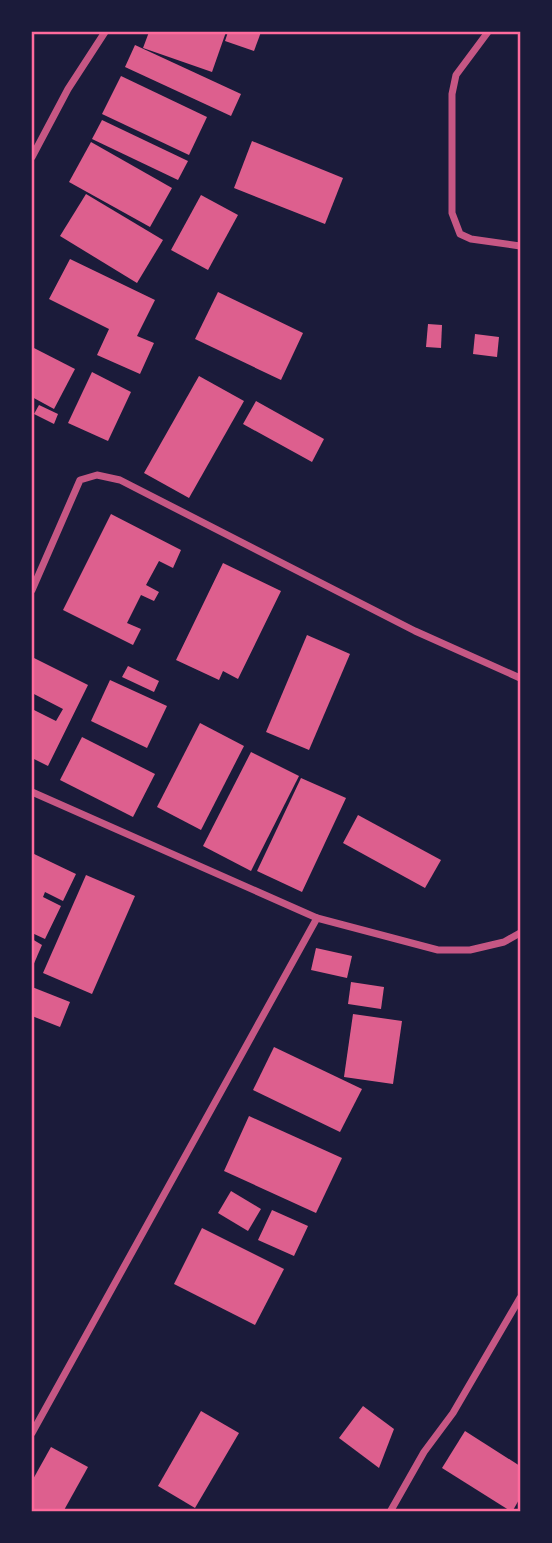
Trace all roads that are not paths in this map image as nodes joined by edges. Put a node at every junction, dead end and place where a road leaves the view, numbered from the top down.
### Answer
1 (105, 32) edge
2 (488, 32) edge
3 (32, 157) edge
4 (520, 246) edge
5 (32, 590) edge
6 (520, 678) edge
7 (32, 792) edge
8 (317, 918) junction
9 (520, 933) edge
10 (520, 1298) edge
11 (32, 1433) edge
12 (390, 1511) edge

1 - 3 street
2 - 4 street
5 - 6 street
7 - 8 street
8 - 9 street
8 - 11 street
10 - 12 street

